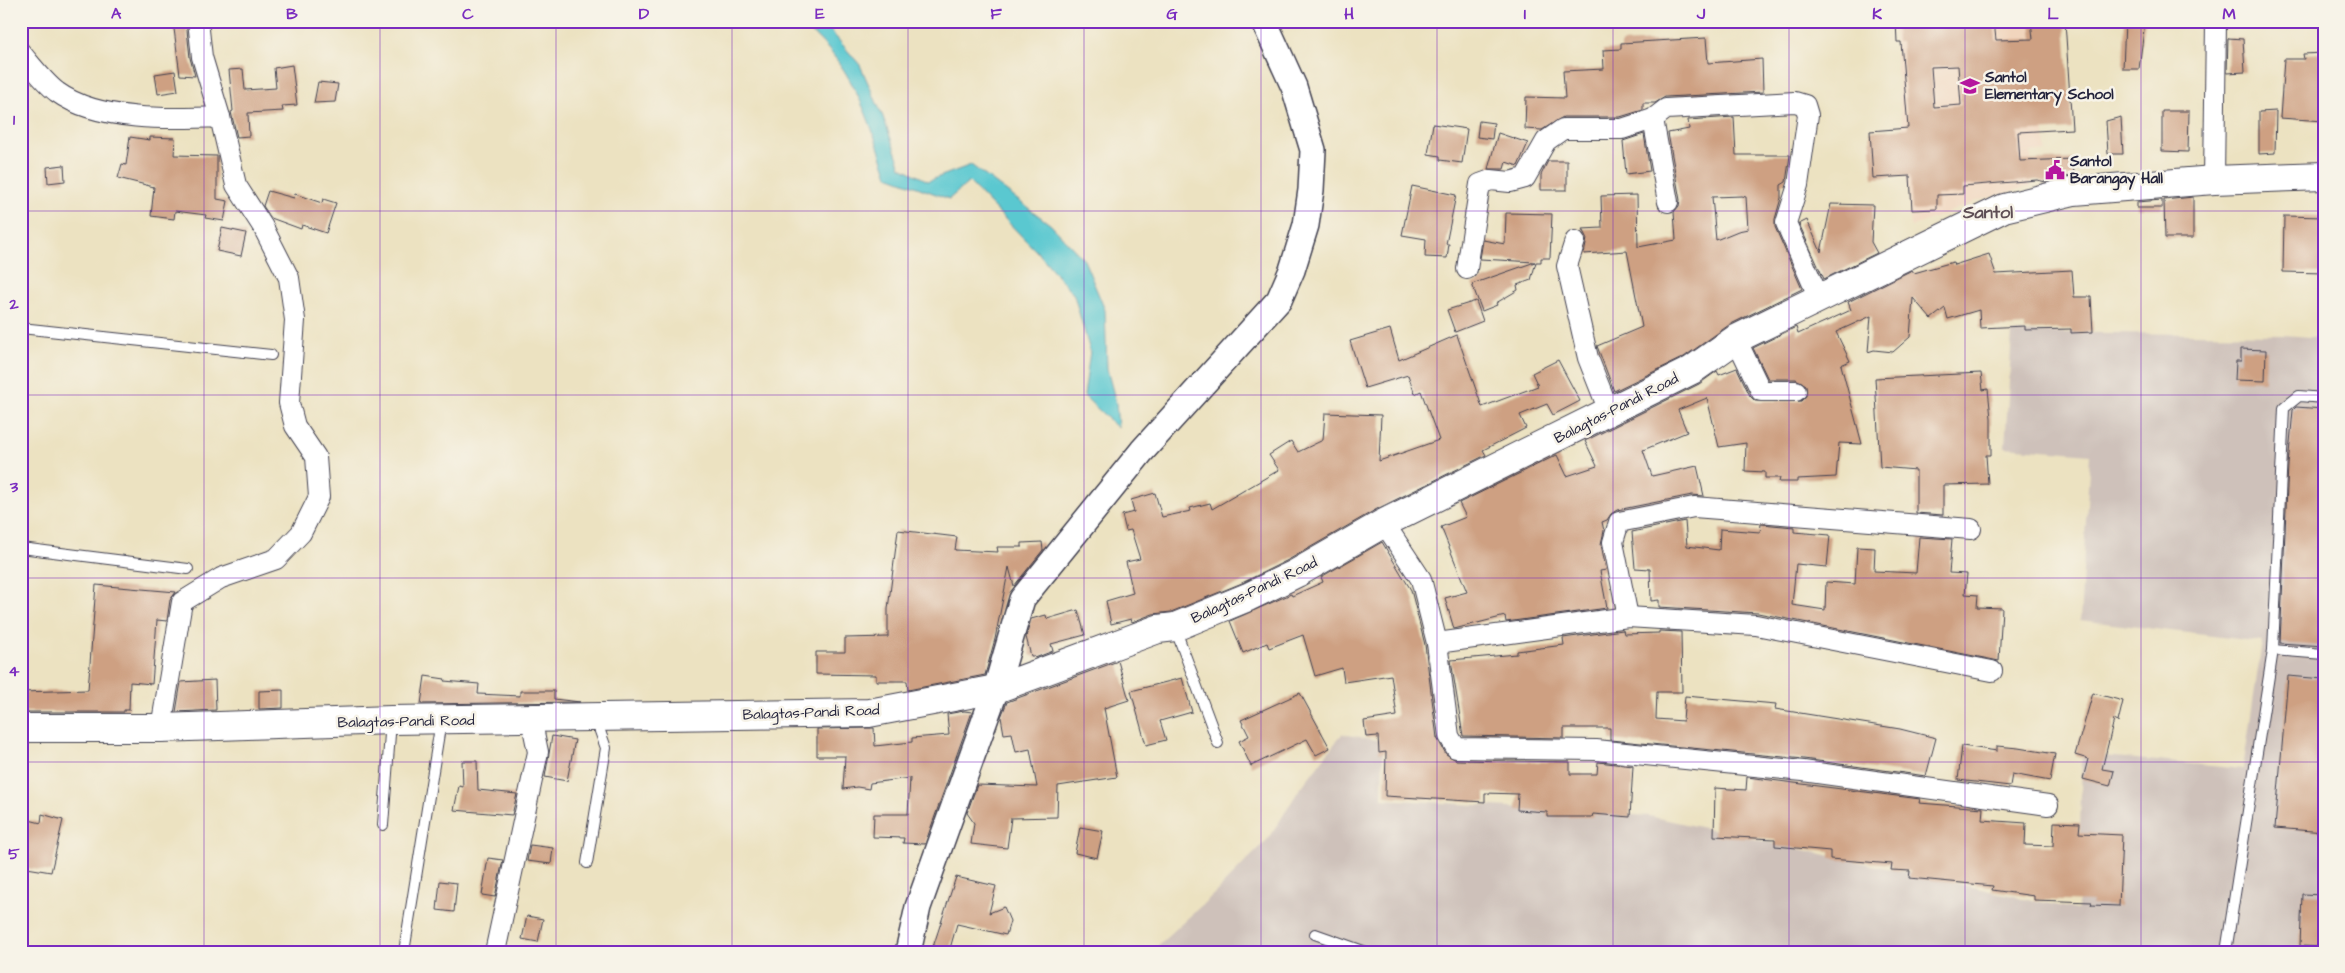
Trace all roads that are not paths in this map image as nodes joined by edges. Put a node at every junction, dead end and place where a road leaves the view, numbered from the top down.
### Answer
1 (198, 21) edge
2 (1264, 21) edge
3 (2216, 21) edge
4 (21, 53) edge
5 (220, 117) junction
6 (1653, 119) junction
7 (2324, 176) edge
8 (2214, 180) junction
9 (1668, 202) dead end
10 (1575, 241) dead end
11 (1466, 269) dead end
12 (1819, 298) junction
13 (21, 328) edge
14 (1736, 339) junction
15 (271, 355) dead end
16 (1796, 391) dead end
17 (2324, 398) edge
18 (1609, 411) junction
19 (1384, 523) junction
20 (1971, 529) dead end
21 (21, 548) edge
22 (188, 569) dead end
23 (1628, 617) junction
24 (1175, 627) junction
25 (1437, 643) junction
26 (2273, 650) junction
27 (2324, 654) edge
28 (1992, 671) dead end
29 (996, 689) junction
30 (594, 716) junction
31 (531, 718) junction
32 (391, 720) junction
33 (441, 720) junction
34 (24, 728) edge
35 (161, 728) junction
36 (1218, 743) dead end
37 (21, 754) edge
38 (2048, 805) dead end
39 (383, 825) dead end
40 (587, 863) dead end
41 (1315, 934) dead end
42 (404, 952) edge
43 (495, 952) edge
44 (908, 952) edge
45 (1366, 952) edge
46 (2226, 952) edge

1 - 5 street
2 - 29 street
3 - 8 street
4 - 5 street
5 - 35 street
6 - 9 street
6 - 11 street
6 - 12 street
7 - 8 main road, Balagtas-Pandi Road
8 - 12 main road, Balagtas-Pandi Road
10 - 18 street
12 - 14 main road, Balagtas-Pandi Road
13 - 15 lane
14 - 16 street
14 - 18 main road, Balagtas-Pandi Road
17 - 26 lane
18 - 19 main road, Balagtas-Pandi Road
19 - 24 main road, Balagtas-Pandi Road
19 - 25 street
20 - 23 street
21 - 22 lane
23 - 25 street
23 - 28 street
24 - 29 main road, Balagtas-Pandi Road
24 - 36 lane
25 - 38 street
26 - 27 lane
26 - 46 lane
29 - 30 main road, Balagtas-Pandi Road
29 - 44 street
30 - 31 main road, Balagtas-Pandi Road
30 - 40 lane
31 - 33 main road, Balagtas-Pandi Road
31 - 43 street
32 - 33 main road, Balagtas-Pandi Road
32 - 35 main road, Balagtas-Pandi Road
32 - 39 lane
33 - 42 lane
34 - 35 main road, Balagtas-Pandi Road
34 - 37 lane
41 - 45 lane

